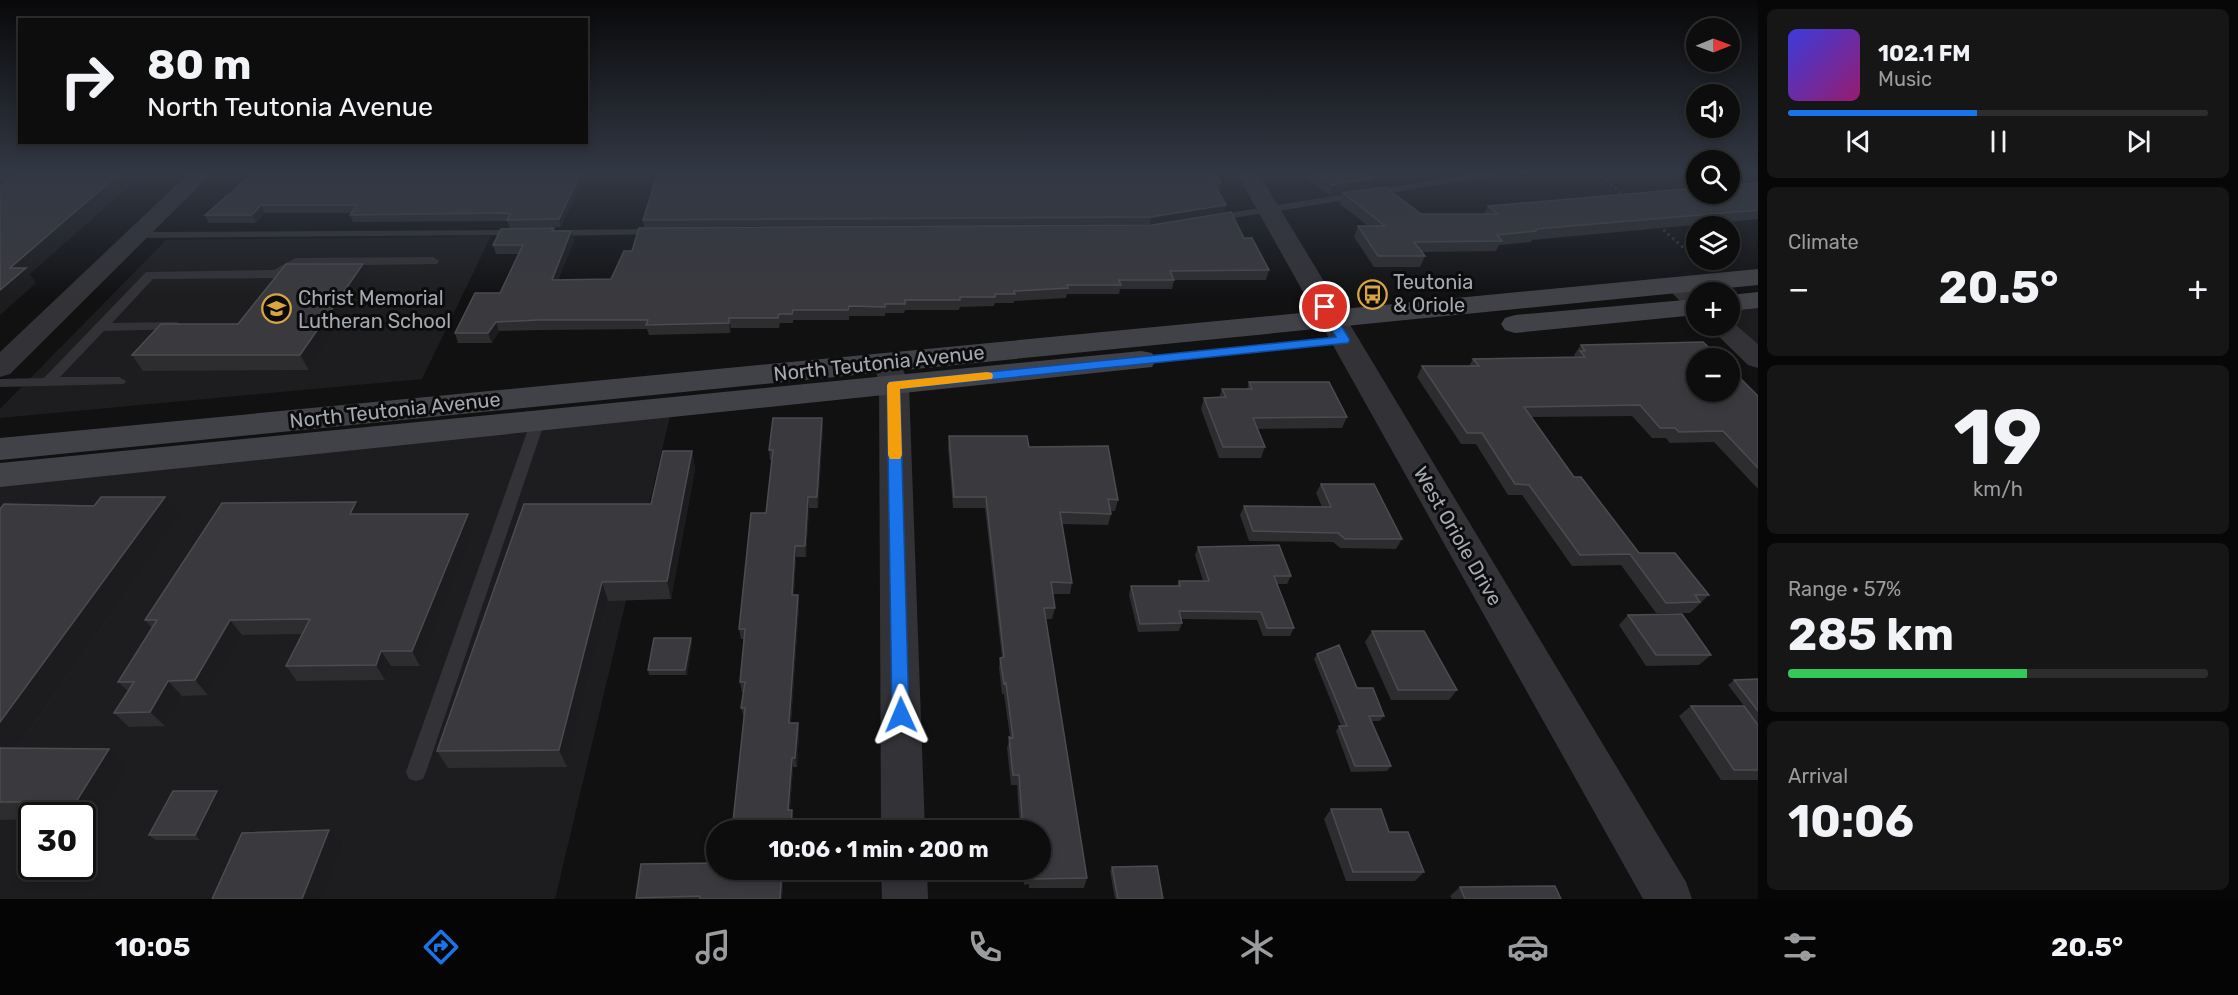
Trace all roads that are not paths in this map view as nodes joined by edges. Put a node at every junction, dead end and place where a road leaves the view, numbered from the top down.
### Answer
1 (159, 214) edge
2 (1238, 214) edge
3 (1271, 214) edge
4 (1208, 219) edge
5 (671, 232) edge
6 (138, 235) junction
7 (338, 248) junction
8 (433, 261) dead end
9 (278, 274) junction
10 (1758, 277) edge
11 (1740, 283) edge
12 (264, 291) edge
13 (1686, 298) edge
14 (1758, 300) edge
15 (1740, 302) edge
16 (192, 326) edge
17 (101, 327) junction
18 (1338, 330) junction
19 (1733, 336) edge
20 (1758, 359) edge
21 (0, 368) edge
22 (891, 374) junction
23 (119, 381) dead end
24 (48, 382) junction
25 (0, 383) edge
26 (538, 421) junction
27 (0, 449) edge
28 (0, 476) edge
29 (416, 772) dead end
30 (903, 820) edge
31 (904, 880) edge
32 (904, 899) edge
33 (1669, 899) edge

1 - 6 street
2 - 4 lane
3 - 18 street, West Oriole Drive
5 - 7 lane
6 - 7 lane
6 - 21 street
7 - 8 lane
7 - 9 lane
9 - 12 lane
9 - 17 lane
10 - 11 main road, North Teutonia Avenue
13 - 18 main road, North Teutonia Avenue
14 - 15 main road
16 - 17 lane
17 - 24 lane
18 - 22 main road, North Teutonia Avenue
18 - 33 street, West Oriole Drive
19 - 20 street
22 - 26 main road, North Teutonia Avenue
22 - 27 main road, North Teutonia Avenue
22 - 30 street
23 - 24 lane
24 - 25 lane
26 - 28 main road, North Teutonia Avenue
26 - 29 lane
31 - 32 street

